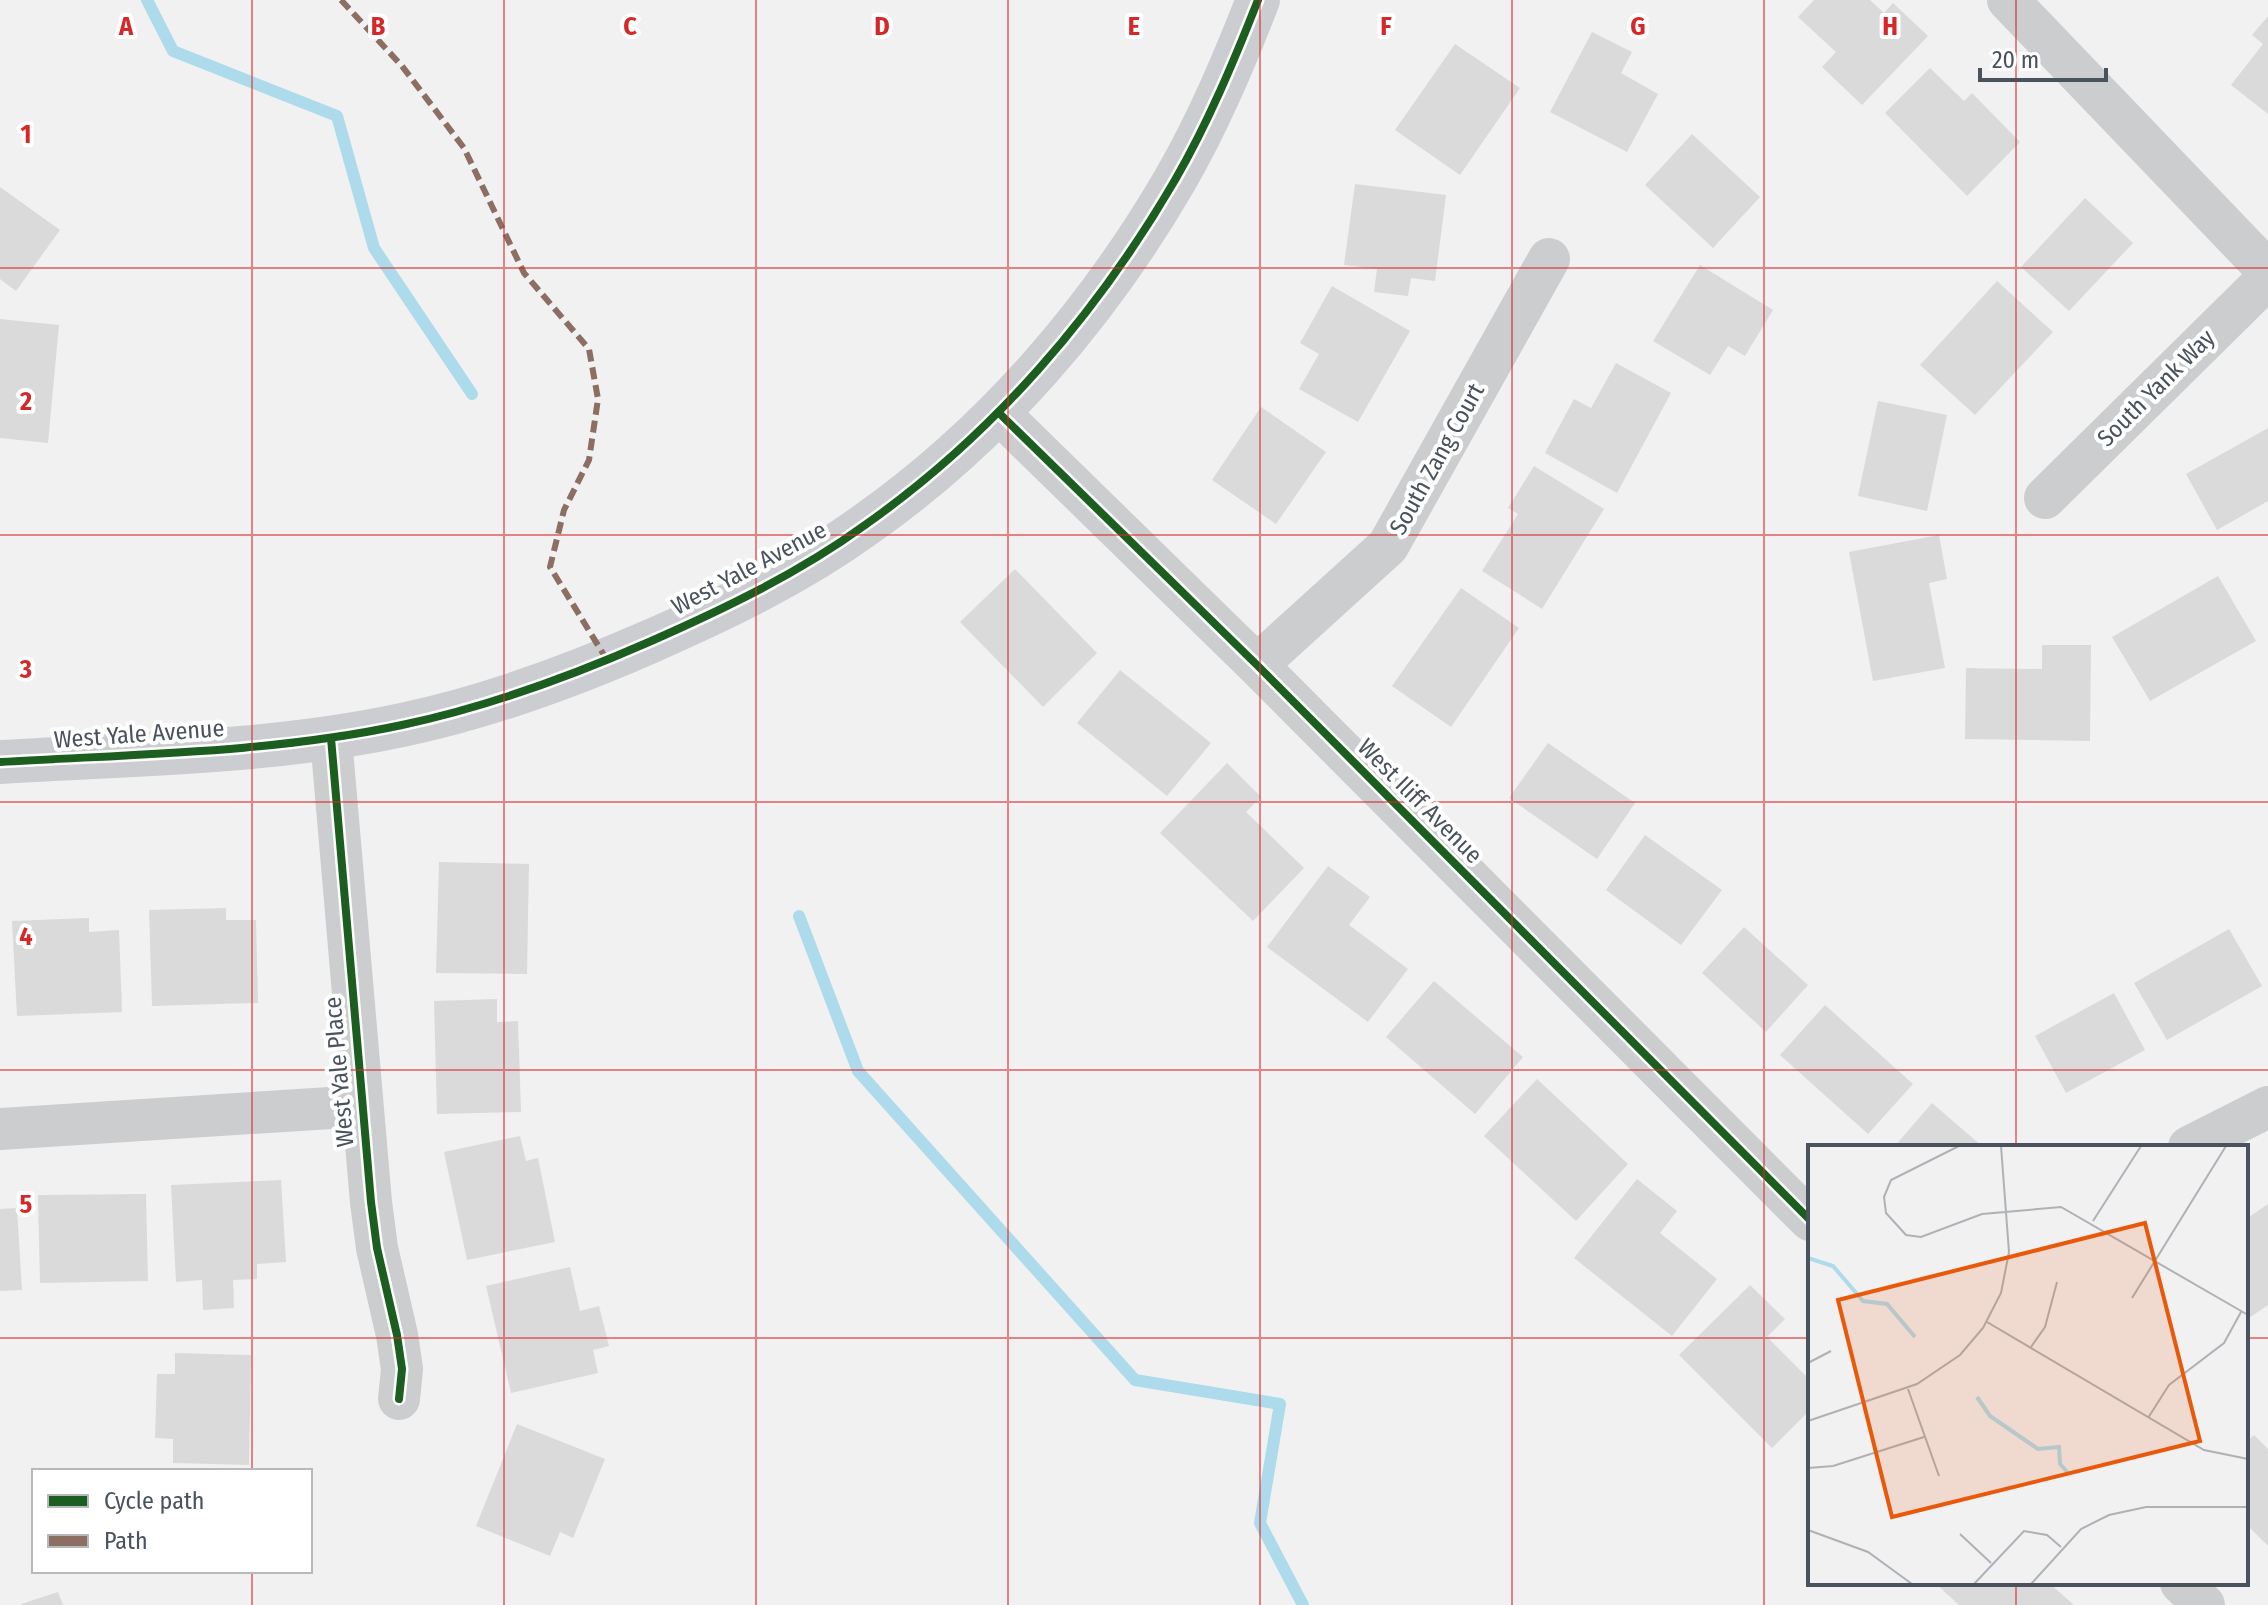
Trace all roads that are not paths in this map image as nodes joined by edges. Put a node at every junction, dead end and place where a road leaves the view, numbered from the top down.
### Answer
1 (1258, 0) edge
2 (2008, 0) edge
3 (1549, 259) dead end
4 (2268, 271) edge
5 (2268, 278) edge
6 (999, 413) junction
7 (2045, 498) dead end
8 (1257, 665) junction
9 (331, 738) junction
10 (0, 762) edge
11 (362, 1106) junction
12 (2268, 1107) edge
13 (0, 1129) edge
14 (2193, 1145) edge
15 (1808, 1218) edge
16 (399, 1399) dead end
17 (2183, 1585) edge
18 (2204, 1605) edge

1 - 6 street, West Yale Avenue
2 - 4 street
3 - 8 street, South Zang Court
5 - 7 street, South Yank Way
6 - 8 street, West Iliff Avenue
6 - 9 street, West Yale Avenue
8 - 15 street, West Iliff Avenue
9 - 10 street, West Yale Avenue
9 - 11 street, West Yale Place
11 - 13 street, West Yale Place
11 - 16 street, West Yale Place
12 - 14 street
17 - 18 street

